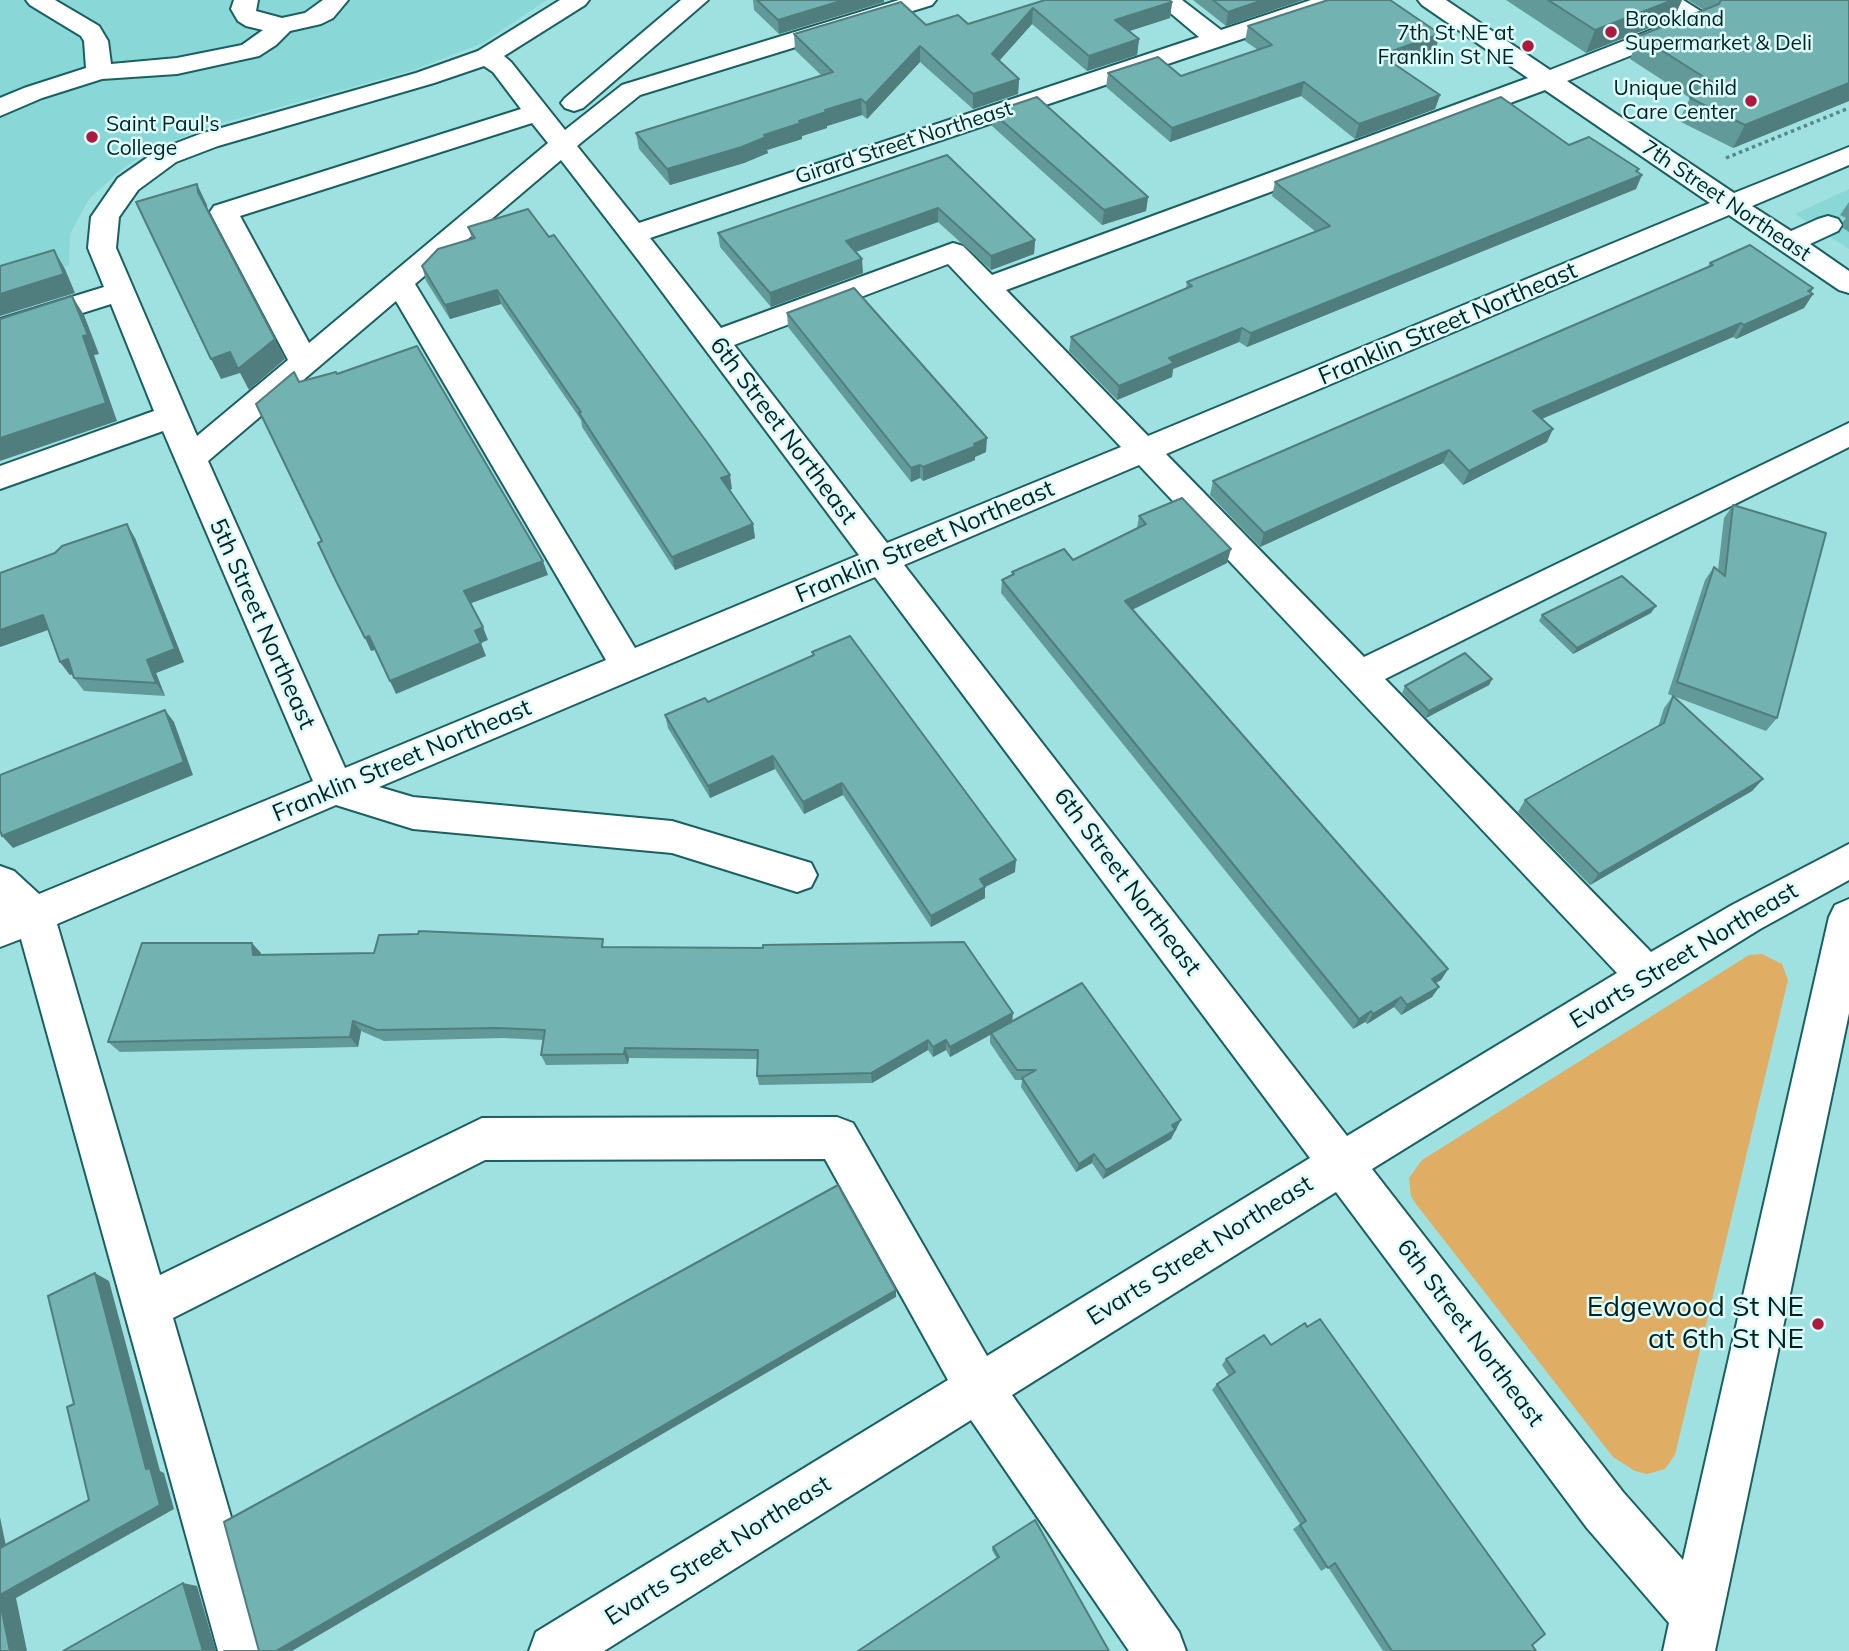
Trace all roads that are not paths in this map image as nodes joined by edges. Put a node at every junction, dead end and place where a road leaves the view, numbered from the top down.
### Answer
1 (38, 0) edge
2 (246, 0) edge
3 (336, 0) edge
4 (577, 0) edge
5 (696, 0) edge
6 (924, 0) edge
7 (1167, 0) edge
8 (1335, 0) edge
9 (1430, 0) edge
10 (1665, 0) edge
11 (282, 26) junction
12 (1217, 39) junction
13 (487, 56) junction
14 (99, 72) junction
15 (1547, 80) junction
16 (0, 108) edge
17 (550, 127) junction
18 (1849, 155) edge
19 (1732, 205) junction
20 (1828, 225) dead end
21 (633, 234) junction
22 (1788, 243) junction
23 (400, 283) junction
24 (1849, 284) edge
25 (987, 287) junction
26 (121, 291) junction
27 (0, 329) edge
28 (715, 341) junction
29 (304, 362) junction
30 (172, 416) junction
31 (1849, 434) edge
32 (1145, 450) junction
33 (191, 459) junction
34 (0, 478) edge
35 (882, 560) junction
36 (628, 666) junction
37 (1360, 675) junction
38 (335, 789) junction
39 (1849, 861) edge
40 (797, 875) dead end
41 (0, 883) edge
42 (1849, 917) edge
43 (17, 922) edge
44 (1647, 976) junction
45 (1341, 1163) junction
46 (145, 1307) junction
47 (979, 1389) junction
48 (1693, 1633) edge
49 (1158, 1650) edge
50 (244, 1651) edge
51 (555, 1651) edge

1 - 14 street
2 - 11 street
3 - 11 street
4 - 13 street, 5th Street Northeast
5 - 17 street
6 - 17 street
7 - 12 street
8 - 12 street, Girard Street Northeast
9 - 15 street, 7th Street Northeast
10 - 15 street
11 - 14 street
12 - 21 street, Girard Street Northeast
13 - 17 street, 6th Street Northeast
13 - 26 street, 5th Street Northeast
14 - 16 street
15 - 19 street, 7th Street Northeast
15 - 25 street
17 - 21 street, 6th Street Northeast
17 - 23 street
17 - 29 street
18 - 19 street, Franklin Street Northeast
19 - 22 street, 7th Street Northeast
19 - 32 street, Franklin Street Northeast
20 - 22 street
21 - 28 street, 6th Street Northeast
22 - 24 street, 7th Street Northeast
23 - 29 street
23 - 36 street
25 - 28 street
25 - 32 street
26 - 27 street
26 - 30 street, 5th Street Northeast
28 - 35 street, 6th Street Northeast
29 - 33 street
30 - 33 street, 5th Street Northeast
30 - 34 street
31 - 37 street
32 - 35 street, Franklin Street Northeast
32 - 37 street
33 - 38 street, 5th Street Northeast
35 - 36 street, Franklin Street Northeast
35 - 45 street, 6th Street Northeast
36 - 38 street, Franklin Street Northeast
37 - 44 street
38 - 40 street
38 - 43 street, Franklin Street Northeast
39 - 44 street, Evarts Street Northeast
41 - 43 street
42 - 48 street
43 - 46 street
44 - 45 street, Evarts Street Northeast
45 - 47 street, Evarts Street Northeast
45 - 48 street, 6th Street Northeast
46 - 47 street
46 - 50 street
47 - 49 street
47 - 51 street, Evarts Street Northeast

